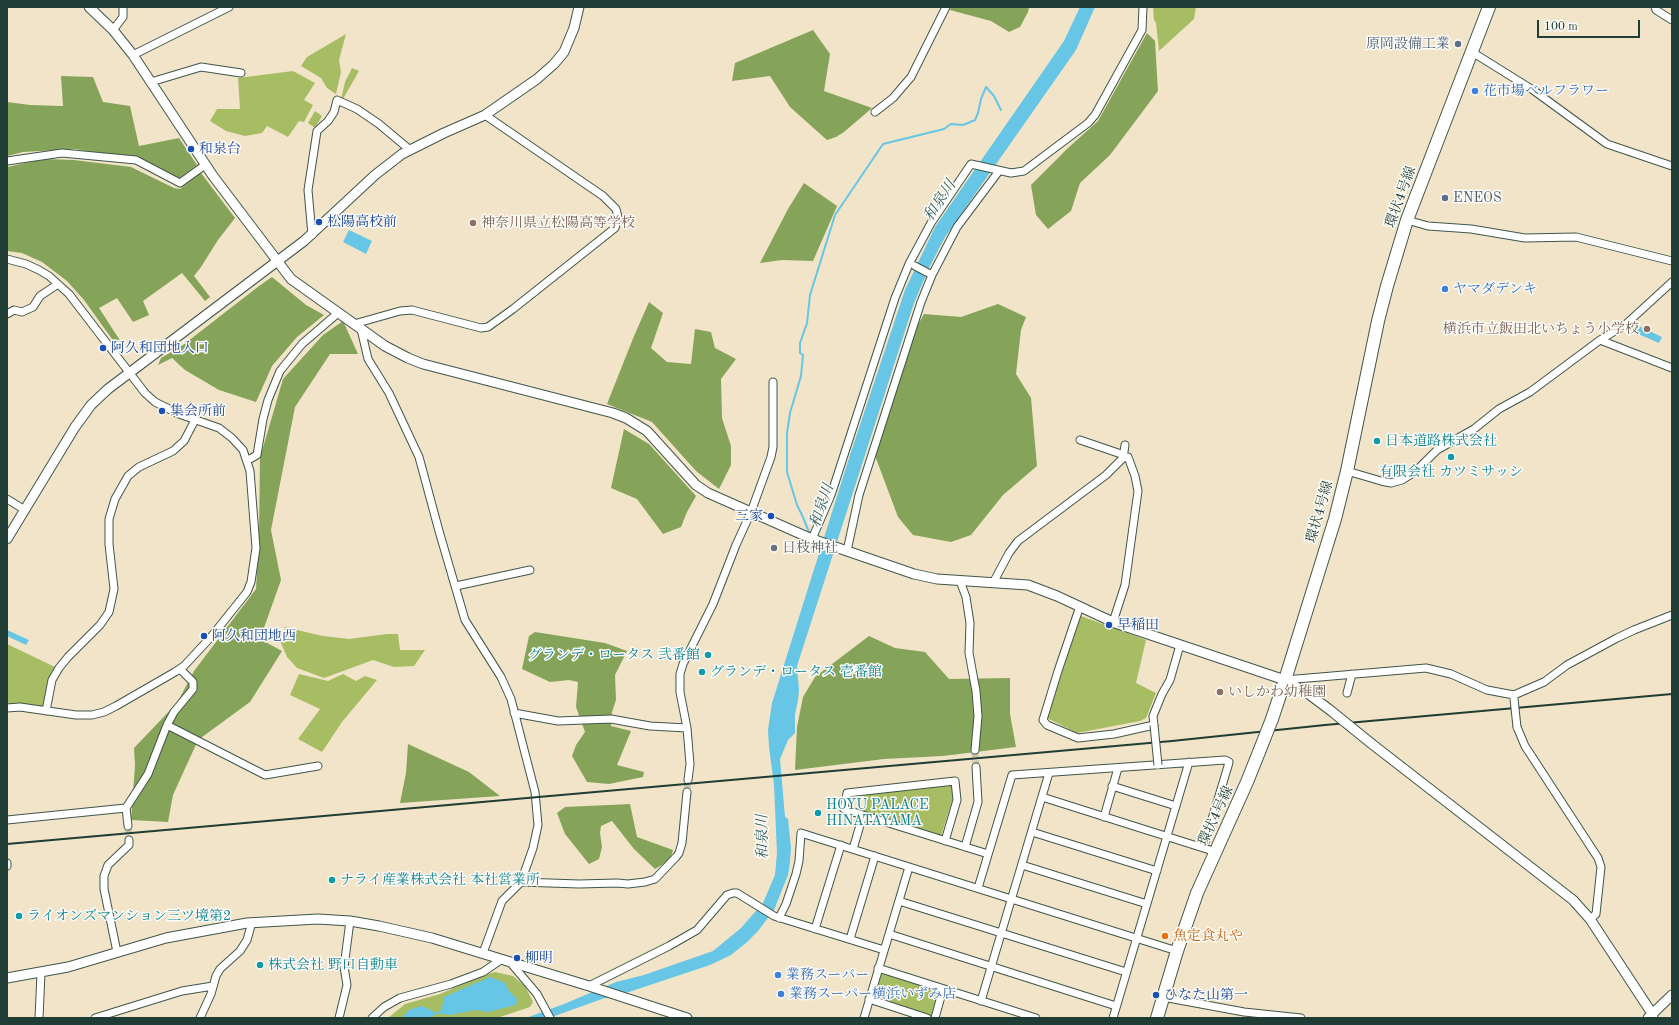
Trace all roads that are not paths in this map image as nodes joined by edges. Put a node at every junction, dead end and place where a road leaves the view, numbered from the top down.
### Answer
1 (89, 7) edge
2 (123, 7) edge
3 (229, 7) edge
4 (579, 7) edge
5 (946, 7) edge
6 (1143, 7) edge
7 (1489, 7) edge
8 (1655, 7) edge
9 (1672, 20) edge
10 (113, 30) junction
11 (1472, 52) junction
12 (133, 55) junction
13 (241, 73) dead end
14 (150, 82) junction
15 (875, 112) dead end
16 (485, 115) junction
17 (410, 150) junction
18 (7, 161) edge
19 (205, 165) junction
20 (1672, 166) edge
21 (994, 170) junction
22 (1407, 220) junction
23 (312, 235) junction
24 (7, 259) edge
25 (1672, 261) edge
26 (278, 262) junction
27 (915, 266) dead end
28 (930, 273) junction
29 (1672, 282) edge
30 (58, 284) junction
31 (338, 313) junction
32 (7, 314) edge
33 (357, 327) junction
34 (1600, 340) junction
35 (1672, 368) edge
36 (129, 373) junction
37 (773, 382) dead end
38 (195, 420) junction
39 (1080, 440) dead end
40 (1125, 445) dead end
41 (1123, 456) junction
42 (248, 460) junction
43 (1347, 471) junction
44 (7, 499) edge
45 (25, 510) junction
46 (751, 512) junction
47 (7, 539) edge
48 (812, 539) junction
49 (847, 551) junction
50 (530, 570) dead end
51 (960, 581) junction
52 (993, 583) junction
53 (456, 586) junction
54 (1080, 606) junction
55 (1672, 615) edge
56 (1113, 622) junction
57 (1180, 645) junction
58 (180, 668) junction
59 (1352, 674) junction
60 (1285, 680) junction
61 (1347, 693) dead end
62 (1514, 697) junction
63 (7, 708) edge
64 (46, 710) junction
65 (514, 713) junction
66 (1154, 724) junction
67 (167, 725) junction
68 (686, 728) junction
69 (975, 750) tunnel mouth
70 (1189, 762) junction
71 (1158, 765) junction
72 (318, 766) dead end
73 (976, 767) tunnel mouth
74 (1118, 768) junction
75 (1049, 773) junction
76 (688, 780) tunnel mouth
77 (1112, 786) junction
78 (687, 792) tunnel mouth
79 (1042, 797) junction
80 (1176, 806) junction
81 (126, 808) junction
82 (863, 815) junction
83 (1104, 817) junction
84 (7, 820) edge
85 (128, 826) tunnel mouth
86 (1032, 832) junction
87 (1167, 836) junction
88 (129, 840) tunnel mouth
89 (944, 841) junction
90 (1205, 842) dead end
91 (840, 845) junction
92 (965, 847) junction
93 (852, 849) junction
94 (1216, 852) junction
95 (988, 854) junction
96 (875, 856) junction
97 (7, 863) edge
98 (1022, 865) junction
99 (7, 866) edge
100 (909, 867) junction
101 (1157, 871) junction
102 (521, 882) junction
103 (978, 888) junction
104 (1012, 899) junction
105 (899, 901) junction
106 (1147, 904) junction
107 (776, 916) junction
108 (1590, 919) junction
109 (350, 921) junction
110 (252, 922) junction
111 (815, 929) junction
112 (1001, 933) junction
113 (889, 934) junction
114 (1136, 938) junction
115 (850, 939) junction
116 (884, 950) junction
117 (1177, 951) junction
118 (117, 952) junction
119 (483, 953) junction
120 (506, 961) junction
121 (991, 966) junction
122 (878, 968) junction
123 (1126, 972) junction
124 (41, 973) junction
125 (7, 978) edge
126 (213, 986) junction
127 (593, 987) junction
128 (943, 989) junction
129 (1672, 995) edge
130 (1163, 997) junction
131 (869, 999) junction
132 (981, 1001) junction
133 (1116, 1006) junction
134 (1652, 1017) edge
135 (39, 1018) edge
136 (95, 1018) edge
137 (200, 1018) edge
138 (340, 1018) edge
139 (372, 1018) edge
140 (550, 1018) edge
141 (686, 1018) edge
142 (864, 1018) edge
143 (928, 1018) edge
144 (934, 1018) edge
145 (1036, 1018) edge
146 (1113, 1018) edge
147 (1157, 1018) edge
148 (1301, 1018) edge

1 - 10 street
2 - 10 street
3 - 12 street
4 - 16 street
5 - 15 street
6 - 21 street
7 - 11 main road, 環状4号線
8 - 9 street
10 - 12 street
11 - 20 street
11 - 22 main road, 環状4号線
12 - 14 street
13 - 14 street
14 - 19 street
16 - 17 street
16 - 33 street
17 - 23 street
17 - 23 street
18 - 19 street
19 - 26 street
21 - 28 street
21 - 48 street
22 - 25 street
22 - 43 main road, 環状4号線
23 - 26 street
24 - 30 street
26 - 31 street
26 - 36 street
27 - 28 street
28 - 49 street
29 - 34 street
30 - 32 street
30 - 36 street
31 - 33 street
31 - 42 street
33 - 46 street
33 - 53 street
34 - 35 street
34 - 43 street
36 - 38 street
36 - 45 street
37 - 46 street
38 - 42 street
38 - 64 street
39 - 41 street
40 - 41 street
41 - 52 street
41 - 56 street
42 - 58 street
43 - 60 main road, 環状4号線
44 - 45 street
45 - 47 street
46 - 48 street
46 - 68 street
48 - 49 street
49 - 51 street
50 - 53 street
51 - 52 street
51 - 69 street
52 - 54 street
53 - 65 street
54 - 56 street
54 - 66 street
55 - 62 street
56 - 57 street
57 - 60 street
57 - 66 street
58 - 64 street
58 - 67 street
59 - 60 street
59 - 61 street
59 - 62 street
60 - 94 main road, 環状4号線, bridge
60 - 108 street, bridge
62 - 108 street, bridge
63 - 64 street
65 - 68 street
65 - 102 street
66 - 71 street, bridge
67 - 72 street
67 - 81 street
68 - 76 street
70 - 71 street
70 - 80 street
70 - 90 street
71 - 74 street
73 - 92 street
74 - 75 street
74 - 77 street
75 - 79 street
75 - 95 street
77 - 80 street
77 - 83 street
78 - 102 street
79 - 83 street
79 - 86 street
80 - 87 street
81 - 84 street
81 - 85 street
82 - 89 street
82 - 89 street
82 - 93 street
83 - 87 street
86 - 98 street
86 - 101 street
87 - 94 street
87 - 101 street
88 - 118 street
89 - 92 street
91 - 93 street
91 - 107 street
91 - 111 street
92 - 95 street
93 - 96 street
94 - 117 main road, 環状4号線
95 - 103 street
96 - 100 street
96 - 115 street
97 - 99 street
98 - 104 street
98 - 106 street
100 - 103 street
100 - 105 street
101 - 106 street
102 - 119 street
103 - 104 street
104 - 112 street
104 - 114 street
105 - 112 street
105 - 113 street
106 - 114 street
107 - 111 street
107 - 127 street
108 - 134 street
109 - 110 street
109 - 119 street
109 - 138 street
110 - 118 street
110 - 126 street
111 - 115 street
112 - 121 street
112 - 123 street
113 - 116 street
113 - 121 street
114 - 117 street
114 - 123 street
115 - 116 street
116 - 122 street
117 - 130 main road, 環状4号線
118 - 124 street
119 - 120 street
120 - 127 street
120 - 139 street
120 - 140 street
121 - 132 street
121 - 133 street
122 - 128 street
122 - 131 street
123 - 133 street
124 - 125 street
124 - 135 street
126 - 136 street
126 - 137 street
127 - 141 street
128 - 132 street
128 - 144 street
129 - 134 street
130 - 147 main road, 環状4号線
130 - 148 street
131 - 142 street
131 - 143 street
132 - 145 street
133 - 146 street

